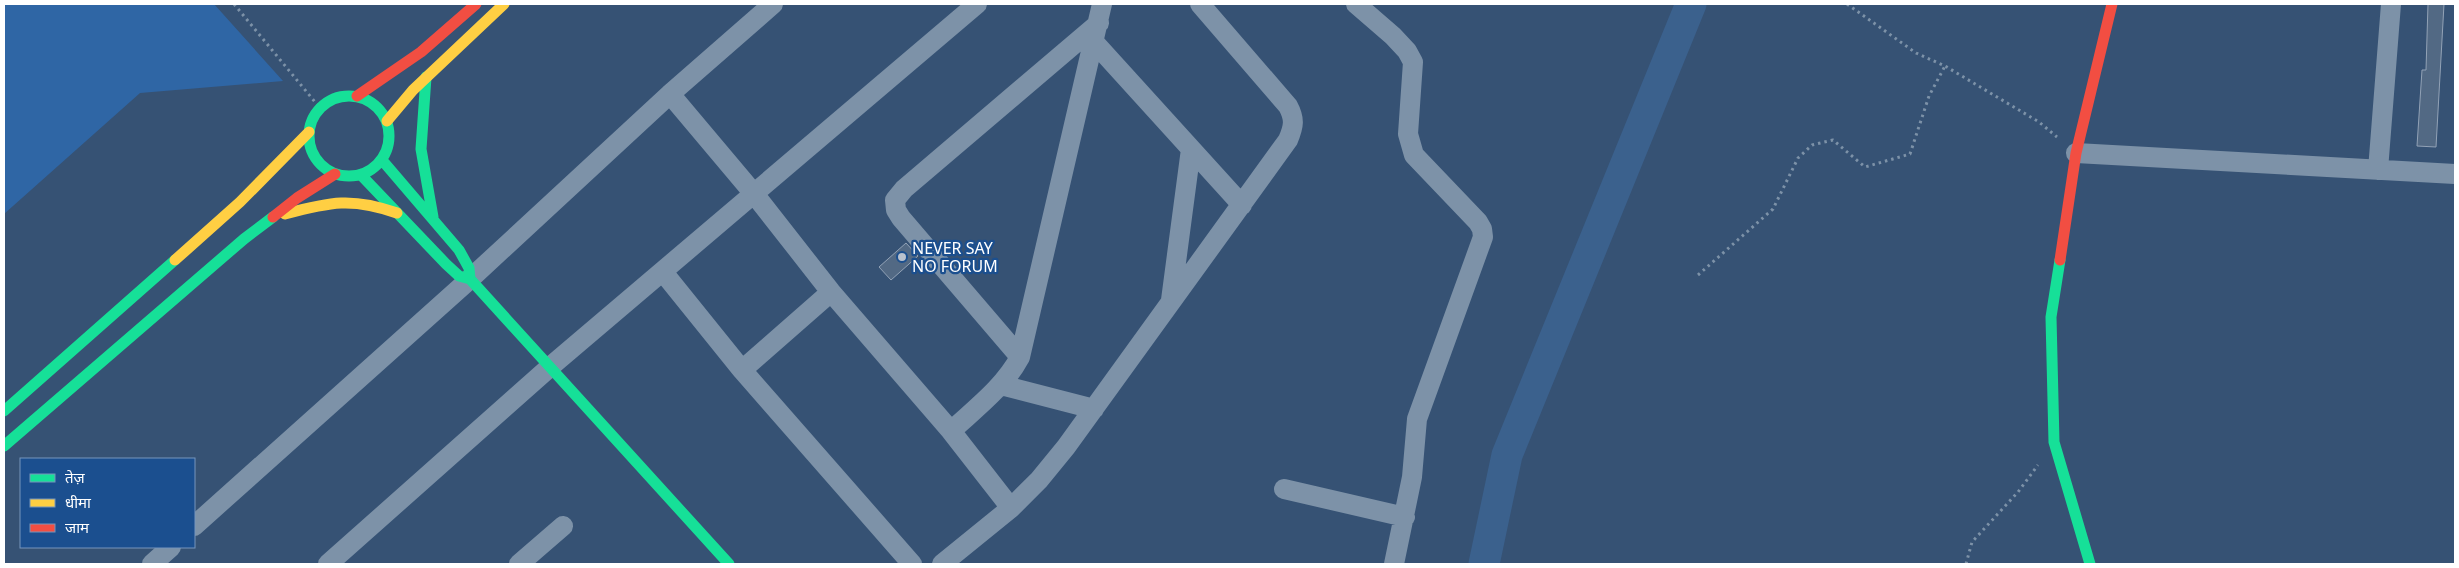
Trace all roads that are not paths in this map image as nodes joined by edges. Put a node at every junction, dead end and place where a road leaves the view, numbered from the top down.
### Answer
1 (476, 4) edge
2 (504, 4) edge
3 (773, 4) edge
4 (976, 4) edge
5 (1200, 4) edge
6 (1356, 4) edge
7 (2112, 4) edge
8 (2391, 4) edge
9 (1101, 13) edge
10 (1094, 42) junction
11 (426, 77) junction
12 (670, 94) junction
13 (357, 96) junction
14 (387, 121) junction
15 (309, 132) junction
16 (1191, 149) junction
17 (2076, 153) junction
18 (382, 160) junction
19 (2378, 170) junction
20 (335, 174) junction
21 (2455, 174) edge
22 (361, 175) junction
23 (754, 195) junction
24 (1242, 205) junction
25 (398, 214) junction
26 (270, 218) junction
27 (433, 219) junction
28 (663, 272) junction
29 (470, 279) junction
30 (831, 292) junction
31 (1171, 302) junction
32 (1020, 357) junction
33 (551, 366) junction
34 (742, 370) junction
35 (1001, 385) junction
36 (1094, 409) junction
37 (4, 411) edge
38 (951, 431) junction
39 (4, 446) edge
40 (1284, 489) dead end
41 (1011, 508) junction
42 (1405, 517) junction
43 (195, 525) edge
44 (563, 526) dead end
45 (170, 548) edge
46 (531, 560) edge
47 (152, 564) edge
48 (328, 564) edge
49 (729, 564) edge
50 (912, 564) edge
51 (942, 564) edge
52 (1394, 564) edge
53 (2090, 564) edge

1 - 13 street
2 - 11 street
3 - 12 street
4 - 23 street
5 - 24 street
6 - 42 street
7 - 17 street
8 - 19 street
9 - 10 street
9 - 32 street
10 - 16 street
10 - 32 street
11 - 14 street
11 - 27 street
12 - 23 street
12 - 29 street
13 - 14 street
13 - 15 street
14 - 18 street
15 - 20 street
15 - 37 street
16 - 24 street
16 - 31 street
17 - 19 street
17 - 53 street
18 - 22 street
18 - 27 street
19 - 21 street
20 - 22 street
20 - 26 street
22 - 25 street
23 - 28 street
23 - 30 street
24 - 31 street
25 - 26 street
25 - 29 street
26 - 39 street
27 - 29 street
28 - 33 street
28 - 34 street
29 - 33 street
29 - 43 street
30 - 34 street
30 - 38 street
31 - 36 street
32 - 35 street
33 - 48 street
33 - 49 street
34 - 50 street
35 - 36 street
35 - 38 street
36 - 41 street
38 - 41 street
40 - 42 street
41 - 51 street
42 - 52 street
44 - 46 street
45 - 47 street

